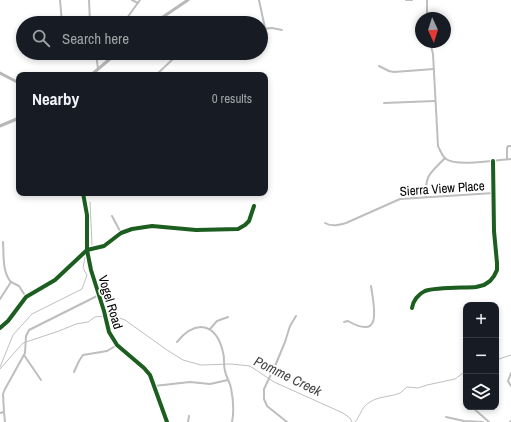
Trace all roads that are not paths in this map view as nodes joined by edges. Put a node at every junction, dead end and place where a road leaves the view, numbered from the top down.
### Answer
1 (60, 0) edge
2 (89, 0) edge
3 (132, 0) edge
4 (140, 0) edge
5 (188, 0) edge
6 (259, 0) edge
7 (406, 0) edge
8 (412, 0) edge
9 (427, 0) edge
10 (138, 3) junction
11 (427, 12) edge
12 (61, 16) edge
13 (90, 16) edge
14 (128, 16) edge
15 (164, 16) edge
16 (262, 16) edge
17 (268, 28) edge
18 (282, 30) dead end
19 (432, 48) edge
20 (97, 60) edge
21 (109, 60) edge
22 (172, 60) edge
23 (379, 66) dead end
24 (98, 69) junction
25 (434, 69) junction
26 (94, 72) edge
27 (159, 72) edge
28 (0, 73) edge
29 (16, 81) edge
30 (435, 101) junction
31 (384, 103) dead end
32 (16, 119) edge
33 (0, 126) edge
34 (511, 146) edge
35 (445, 158) junction
36 (507, 159) junction
37 (511, 159) edge
38 (493, 161) junction
39 (494, 193) junction
40 (84, 196) edge
41 (426, 197) junction
42 (254, 206) dead end
43 (112, 216) dead end
44 (325, 223) dead end
45 (121, 233) junction
46 (2, 242) dead end
47 (87, 250) junction
48 (11, 282) junction
49 (370, 286) dead end
50 (99, 295) junction
51 (26, 297) junction
52 (0, 299) edge
53 (412, 308) dead end
54 (296, 316) dead end
55 (228, 317) dead end
56 (344, 322) dead end
57 (0, 328) edge
58 (210, 329) junction
59 (177, 342) dead end
60 (117, 345) junction
61 (24, 355) junction
62 (74, 372) dead end
63 (511, 373) edge
64 (41, 380) dead end
65 (228, 380) junction
66 (154, 386) junction
67 (511, 386) edge
68 (475, 410) edge
69 (4, 412) junction
70 (0, 413) edge
71 (190, 416) dead end
72 (446, 417) dead end
73 (5, 422) edge
74 (167, 422) edge
75 (188, 422) edge
76 (232, 422) edge
77 (287, 422) edge
78 (483, 422) edge
79 (489, 422) edge

1 - 12 street
2 - 13 street
3 - 10 street
4 - 10 street
5 - 15 main road
6 - 16 street
7 - 8 street
9 - 11 street
10 - 14 street
17 - 18 street
19 - 25 street
20 - 24 street
21 - 24 main road
22 - 27 street
23 - 25 street
24 - 26 main road
25 - 30 street
28 - 29 main road
30 - 31 street
30 - 35 street
32 - 33 main road
34 - 36 street
35 - 38 street
35 - 41 street
36 - 37 street
36 - 38 street
38 - 39 street
39 - 41 street, Sierra View Place
39 - 53 street
40 - 47 street, Vogel Road
41 - 44 street, Sierra View Place
42 - 45 street
43 - 45 street
45 - 47 street
46 - 48 street
47 - 50 street, Vogel Road
47 - 51 street
48 - 51 street
48 - 52 street
49 - 56 street
50 - 60 street, Vogel Road
50 - 61 street
51 - 57 street
54 - 77 street
55 - 58 street
58 - 59 street
58 - 65 street
60 - 62 street
60 - 66 street, Vogel Road
61 - 64 street
61 - 69 street
63 - 67 street
65 - 66 street
65 - 76 street
66 - 74 street, Vogel Road
68 - 79 street
69 - 70 street
69 - 73 street
71 - 75 street
72 - 78 street

